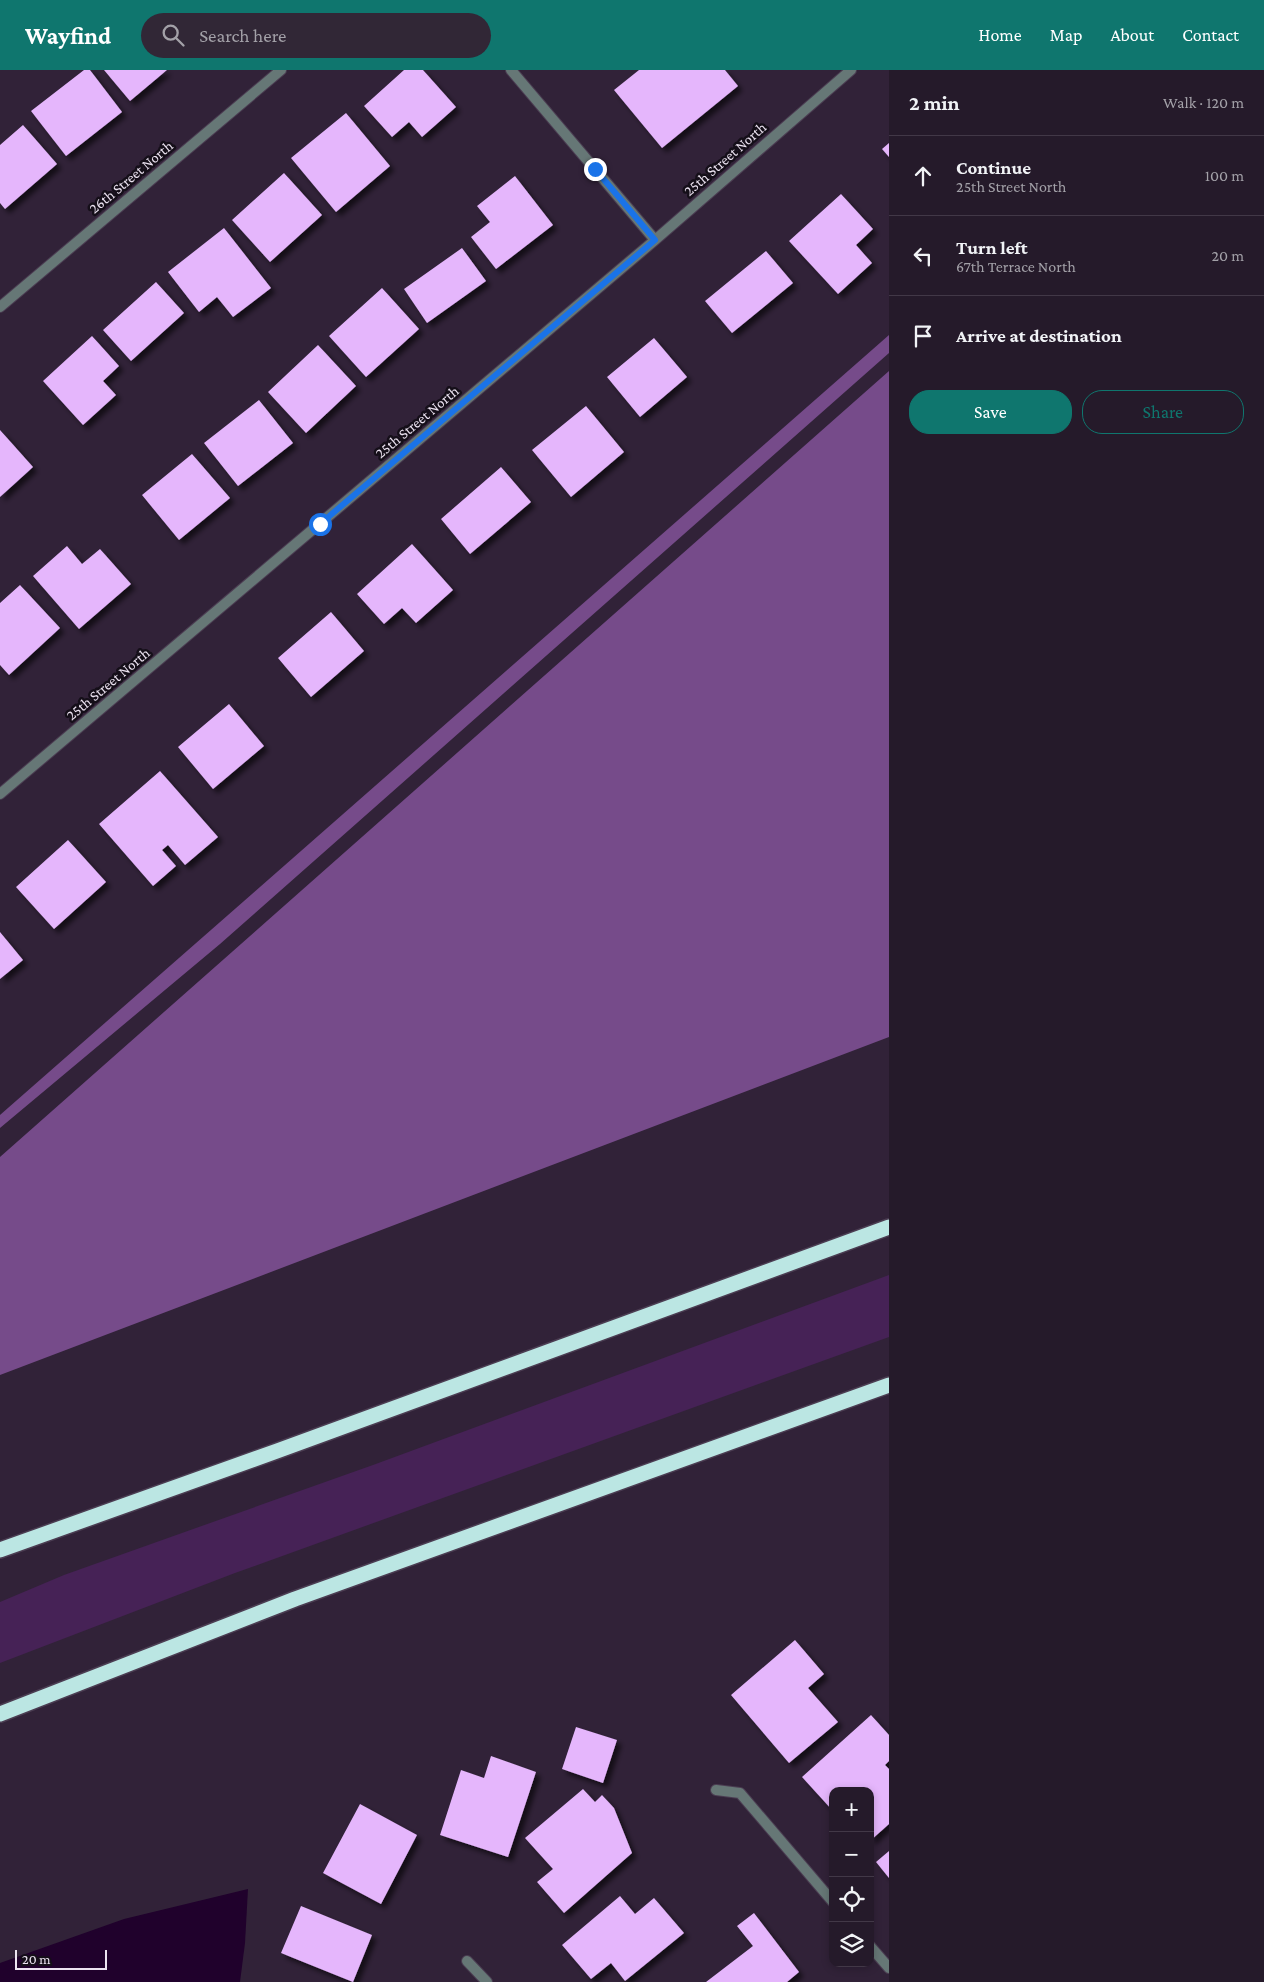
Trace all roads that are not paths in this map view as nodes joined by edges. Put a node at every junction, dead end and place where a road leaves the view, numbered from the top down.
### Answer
1 (280, 70) edge
2 (511, 70) edge
3 (851, 70) edge
4 (655, 240) junction
5 (0, 307) edge
6 (0, 794) edge
7 (889, 1227) edge
8 (889, 1385) edge
9 (0, 1550) edge
10 (0, 1714) edge
11 (716, 1790) dead end
12 (829, 1897) edge
13 (874, 1951) edge
14 (467, 1961) dead end
15 (889, 1968) edge
16 (486, 1982) edge

1 - 5 street, 26th Street North
2 - 4 street
3 - 4 street, 25th Street North
4 - 6 street, 25th Street North
7 - 9 highway
8 - 10 highway
11 - 12 street
13 - 15 street
14 - 16 street

